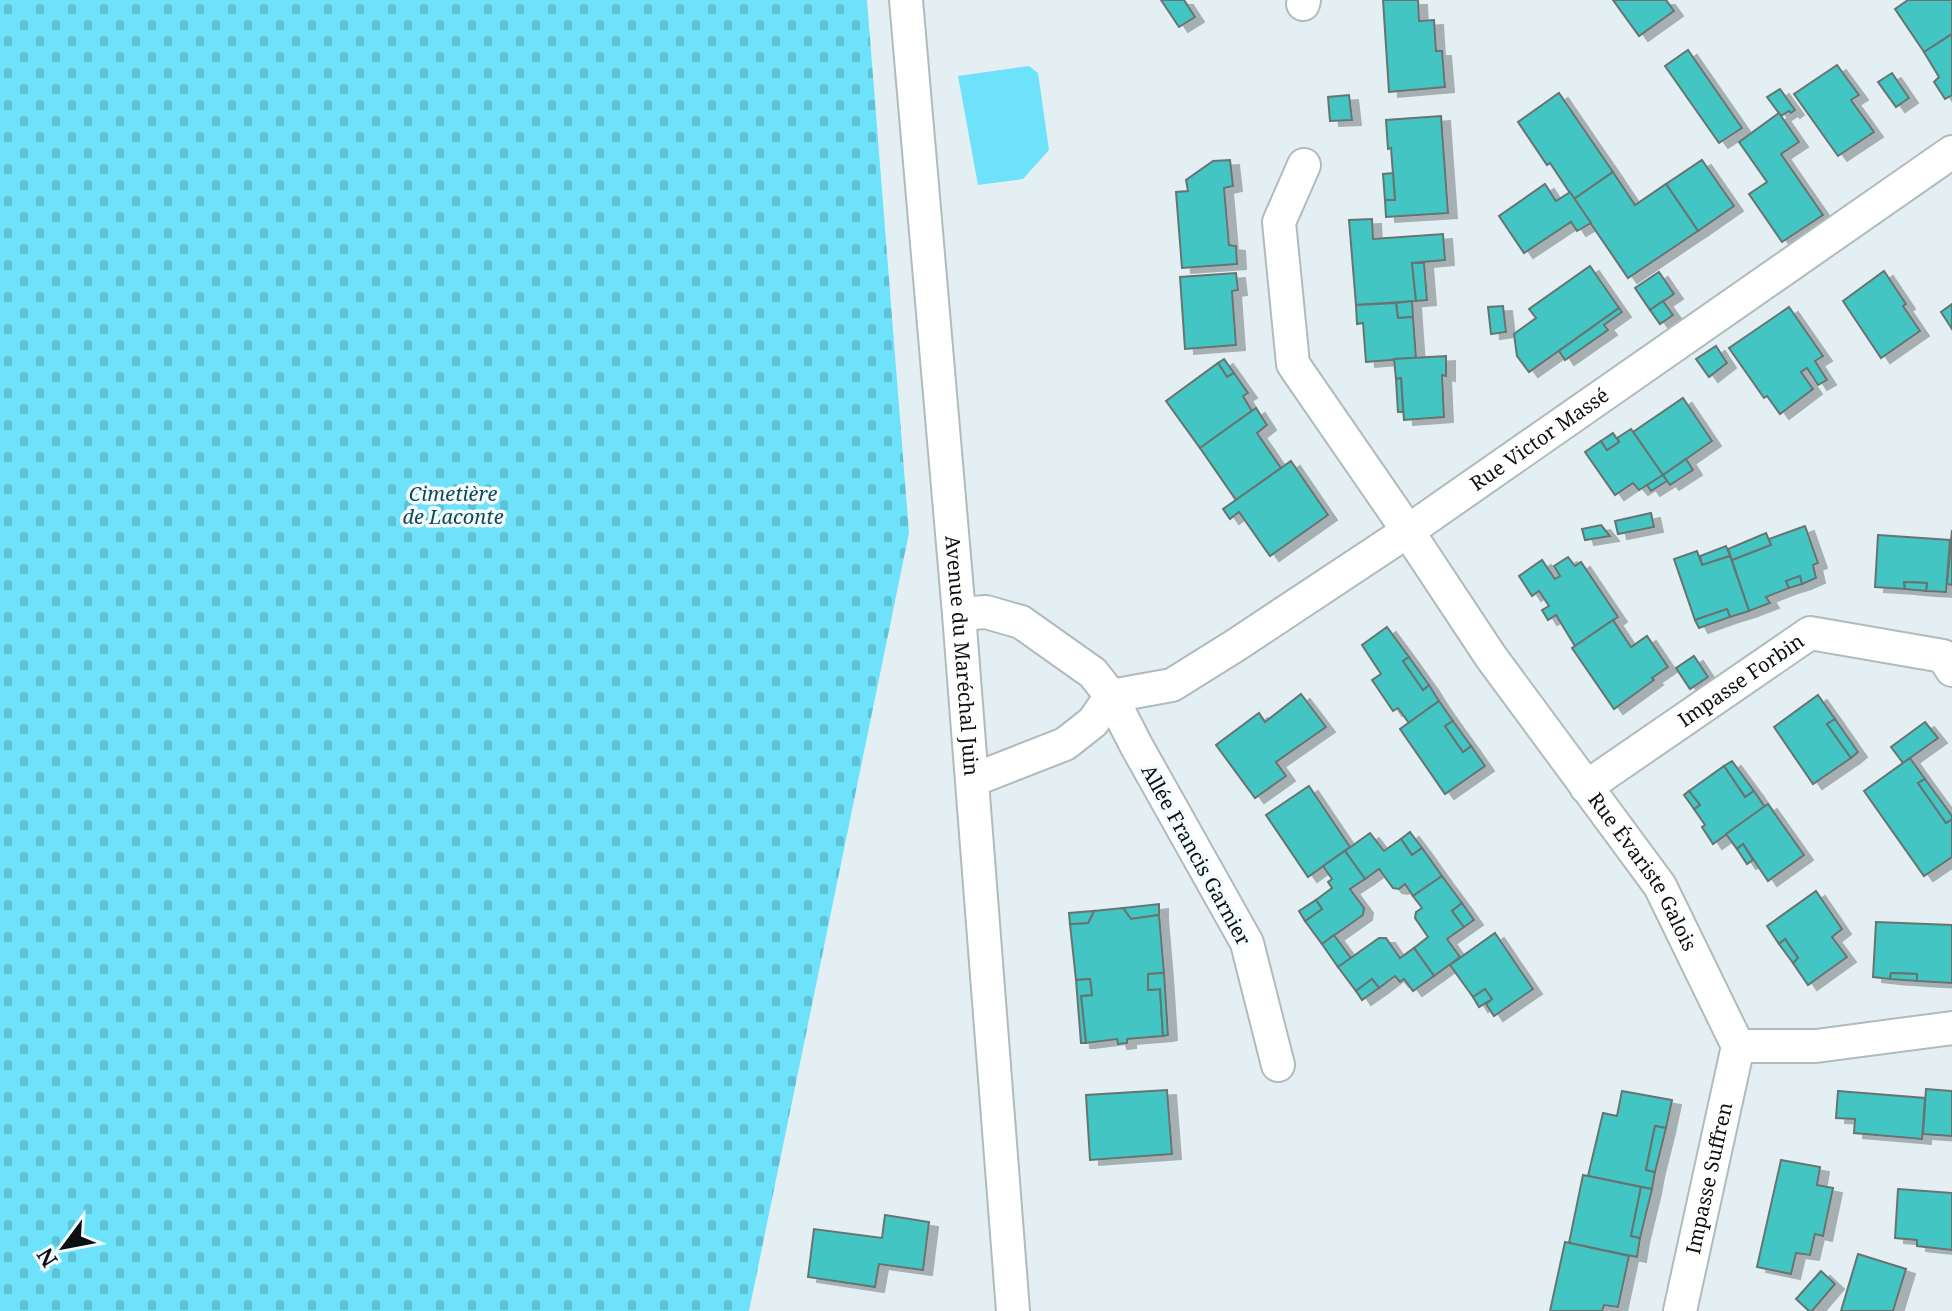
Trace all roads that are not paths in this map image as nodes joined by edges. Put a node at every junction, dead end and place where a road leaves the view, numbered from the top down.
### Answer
1 (906, 0) edge
2 (1952, 152) edge
3 (1304, 165) dead end
4 (1408, 531) junction
5 (959, 614) junction
6 (1952, 670) edge
7 (1111, 696) junction
8 (973, 780) junction
9 (1586, 787) junction
10 (1952, 1028) edge
11 (1738, 1046) junction
12 (1278, 1065) dead end
13 (1013, 1311) edge
14 (1680, 1311) edge

1 - 5 street, Avenue du Maréchal Juin
2 - 4 street, Rue Victor Massé
3 - 4 street, Rue Évariste Galois
4 - 7 street, Rue Victor Massé
4 - 9 street, Rue Évariste Galois
5 - 7 street
5 - 8 street, Avenue du Maréchal Juin
6 - 9 street, Impasse Forbin
7 - 8 street
7 - 12 street, Allée Francis Garnier
8 - 13 street, Avenue du Maréchal Juin
9 - 11 street, Rue Évariste Galois
10 - 11 street
11 - 14 street, Impasse Suffren

